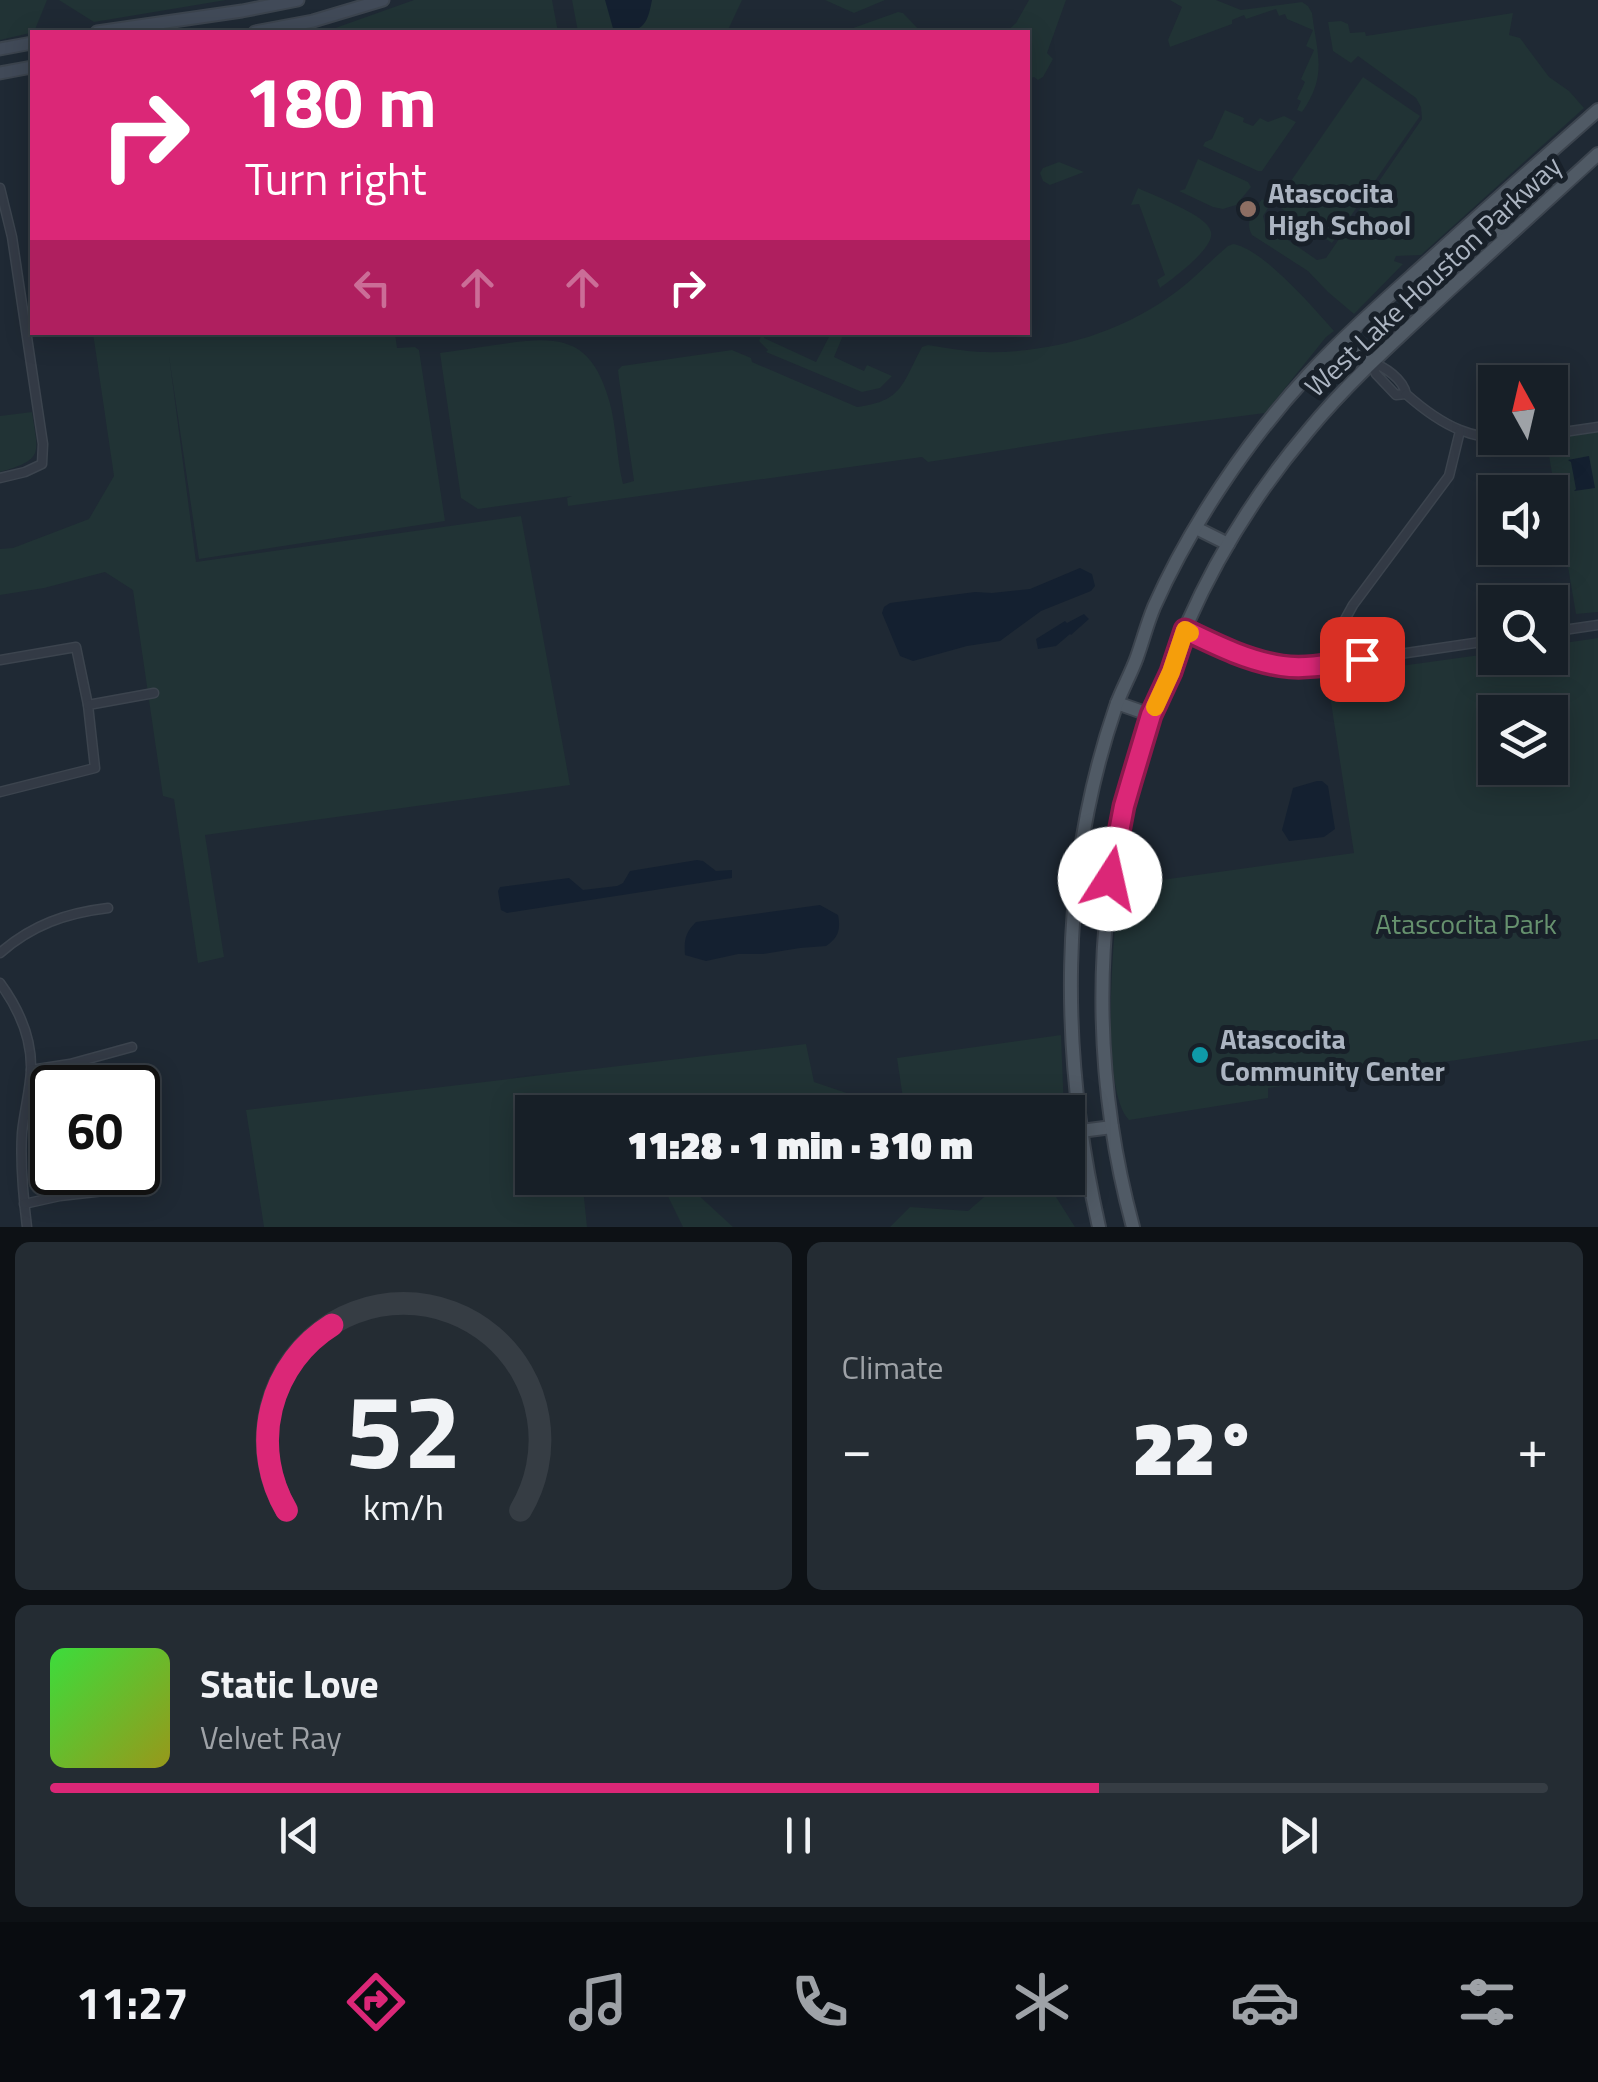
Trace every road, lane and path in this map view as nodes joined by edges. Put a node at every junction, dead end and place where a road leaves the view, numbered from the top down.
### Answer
1 (298, 0) edge
2 (383, 0) edge
3 (111, 30) edge
4 (266, 30) edge
5 (30, 43) edge
6 (0, 49) edge
7 (30, 68) edge
8 (0, 74) edge
9 (1598, 110) edge
10 (1598, 154) edge
11 (0, 188) edge
12 (1482, 212) junction
13 (1506, 238) junction
14 (1348, 336) junction
15 (1371, 362) junction
16 (1598, 427) edge
17 (1460, 431) junction
18 (1568, 431) edge
19 (1478, 435) edge
20 (0, 478) edge
21 (1196, 528) junction
22 (1228, 544) junction
23 (1598, 624) edge
24 (1568, 629) edge
25 (1185, 630) junction
26 (1478, 643) edge
27 (0, 660) edge
28 (1332, 664) junction
29 (154, 693) dead end
30 (1117, 703) junction
31 (88, 705) junction
32 (1151, 715) junction
33 (0, 792) edge
34 (1075, 901) junction
35 (1108, 907) junction
36 (108, 908) dead end
37 (0, 953) edge
38 (0, 983) edge
39 (132, 1047) dead end
40 (31, 1065) edge
41 (64, 1065) edge
42 (30, 1077) edge
43 (1076, 1095) edge
44 (1112, 1127) junction
45 (1085, 1131) edge
46 (1085, 1153) edge
47 (69, 1195) edge
48 (24, 1204) junction
49 (27, 1227) edge
50 (1099, 1227) edge
51 (1133, 1227) edge

1 - 3 main road
2 - 4 main road
5 - 6 main road
7 - 8 main road
9 - 12 main road, West Lake Houston Parkway
10 - 13 main road, West Lake Houston Parkway
11 - 20 street
12 - 13 main road
12 - 14 main road, West Lake Houston Parkway
13 - 15 main road, West Lake Houston Parkway
14 - 15 main road
14 - 21 main road, West Lake Houston Parkway
15 - 17 street
15 - 22 main road, West Lake Houston Parkway
16 - 18 street
17 - 19 street
17 - 28 street
21 - 22 main road
21 - 30 main road, West Lake Houston Parkway
22 - 25 main road, West Lake Houston Parkway
23 - 24 street
25 - 28 street
25 - 32 main road, West Lake Houston Parkway
26 - 28 street
27 - 31 street
29 - 31 street
30 - 32 main road
30 - 34 main road, West Lake Houston Parkway
31 - 33 street
32 - 35 main road, West Lake Houston Parkway
34 - 35 main road
34 - 43 main road, West Lake Houston Parkway
35 - 44 main road, West Lake Houston Parkway
36 - 37 street
38 - 40 street
39 - 41 street
42 - 48 street
44 - 45 main road
44 - 51 main road, West Lake Houston Parkway
46 - 50 main road, West Lake Houston Parkway
47 - 48 street
48 - 49 street

